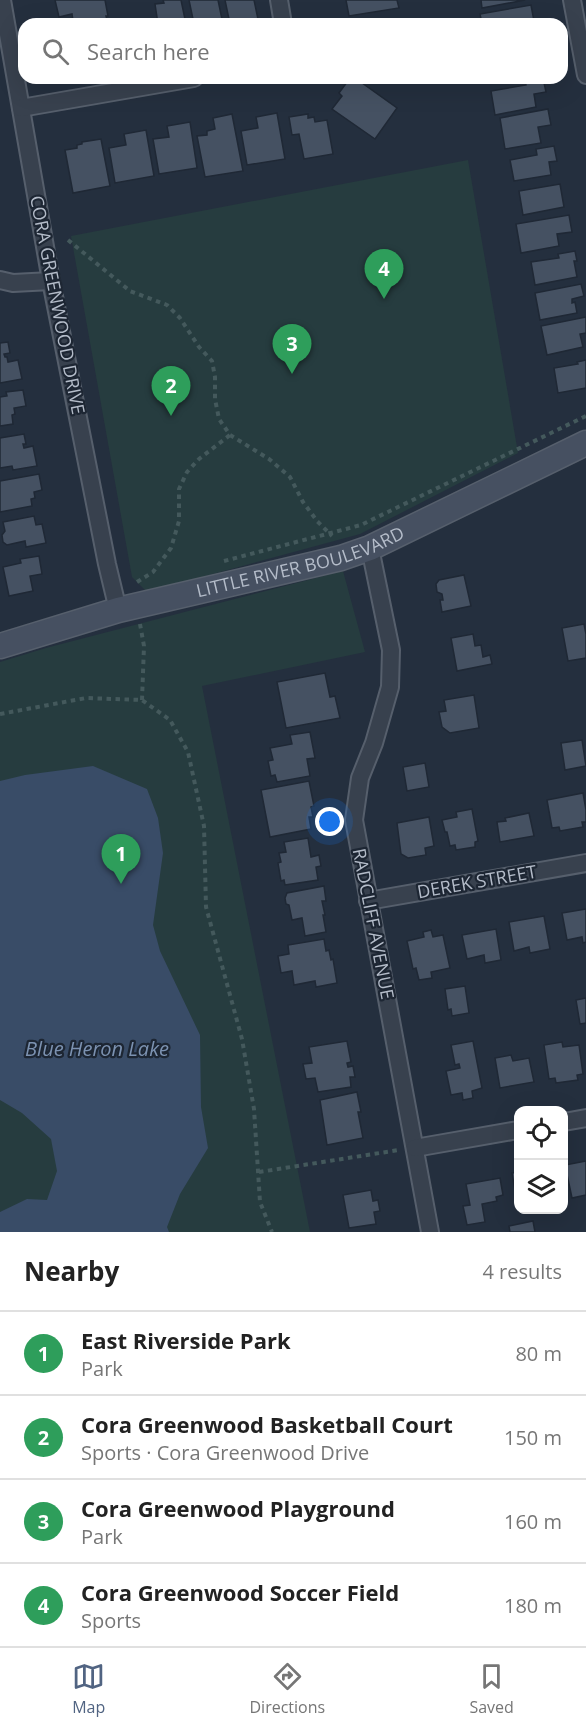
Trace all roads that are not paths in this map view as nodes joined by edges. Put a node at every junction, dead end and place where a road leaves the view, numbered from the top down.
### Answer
1 (2, 0) edge
2 (279, 0) edge
3 (572, 0) edge
4 (282, 18) edge
5 (586, 75) edge
6 (159, 84) edge
7 (21, 108) junction
8 (0, 280) edge
9 (51, 281) junction
10 (586, 444) edge
11 (370, 548) junction
12 (118, 610) junction
13 (0, 646) edge
14 (586, 863) edge
15 (368, 902) junction
16 (586, 1118) edge
17 (568, 1121) edge
18 (514, 1131) edge
19 (415, 1148) junction
20 (430, 1232) edge

1 - 7 street, CORA GREENWOOD DRIVE
2 - 4 street
3 - 5 street
6 - 7 street
7 - 9 street, CORA GREENWOOD DRIVE
8 - 9 street
9 - 12 street, CORA GREENWOOD DRIVE
10 - 11 street, LITTLE RIVER BOULEVARD
11 - 12 street, LITTLE RIVER BOULEVARD
11 - 15 street, RADCLIFF AVENUE
12 - 13 street, LITTLE RIVER BOULEVARD
14 - 15 street, DEREK STREET
15 - 19 street, RADCLIFF AVENUE
16 - 17 street
18 - 19 street
19 - 20 street, RADCLIFF AVENUE

